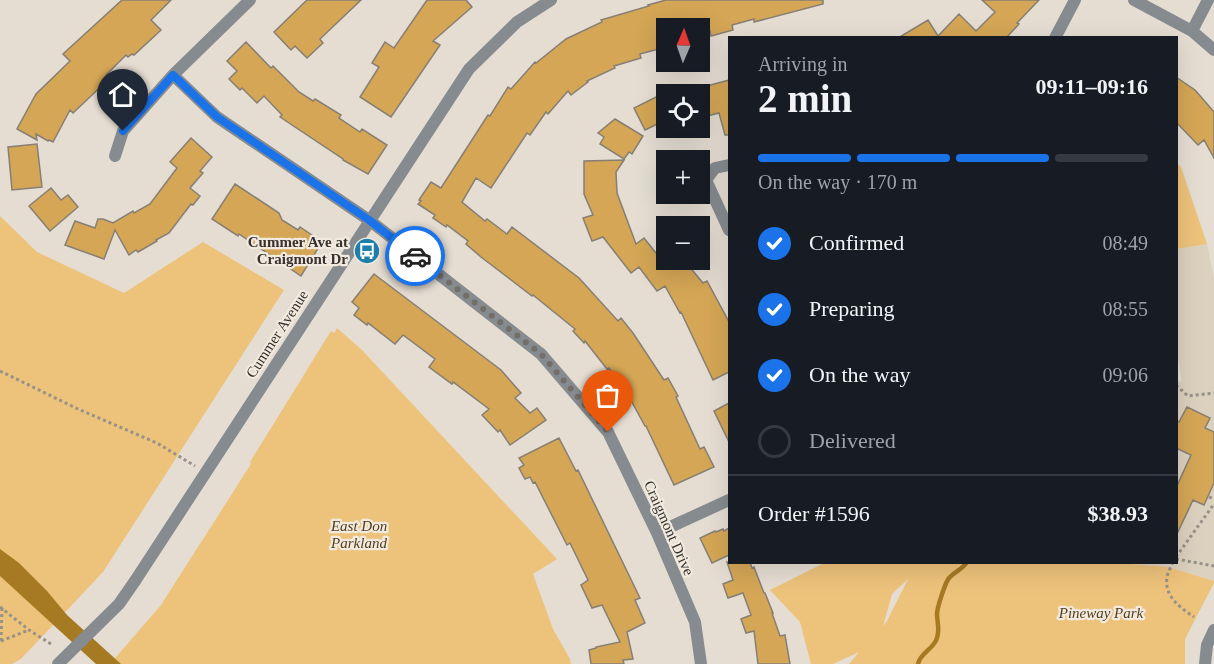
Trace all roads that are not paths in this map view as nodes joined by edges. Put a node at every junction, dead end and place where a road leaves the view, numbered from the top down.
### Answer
1 (250, 0) edge
2 (551, 0) edge
3 (1075, 0) edge
4 (1134, 0) edge
5 (1208, 0) edge
6 (1192, 31) junction
7 (1056, 36) edge
8 (1214, 50) edge
9 (173, 75) junction
10 (115, 156) dead end
11 (728, 165) edge
12 (369, 220) junction
13 (728, 228) edge
14 (728, 500) edge
15 (657, 533) junction
16 (1214, 630) edge
17 (58, 664) edge
18 (701, 664) edge
19 (1205, 664) edge

1 - 9 street
2 - 12 street, Cummer Avenue
3 - 7 street
4 - 6 street
5 - 6 street
6 - 8 street
9 - 10 street
9 - 12 street, Craigmont Drive
11 - 13 street
12 - 15 street, Craigmont Drive
12 - 17 street, Cummer Avenue, bridge
14 - 15 street
15 - 18 street, Craigmont Drive
16 - 19 street

